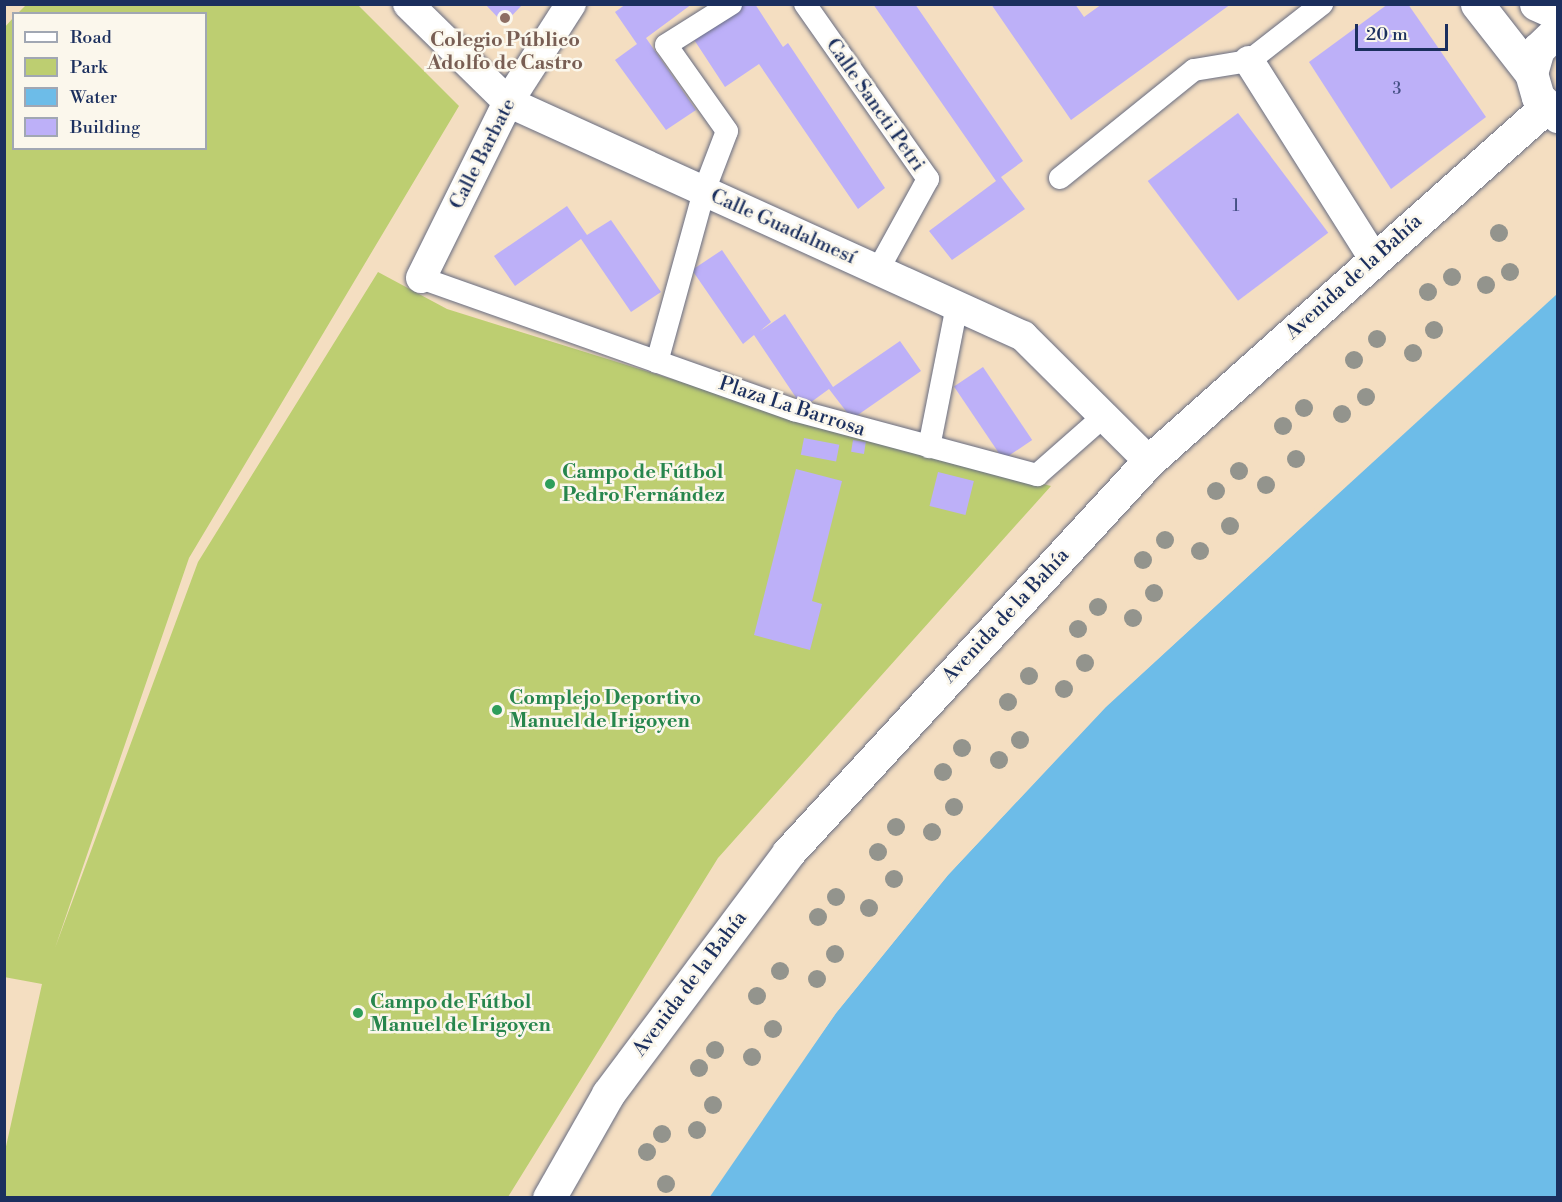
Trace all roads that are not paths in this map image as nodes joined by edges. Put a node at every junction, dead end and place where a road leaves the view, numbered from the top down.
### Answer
1 (408, 4) edge
2 (571, 4) edge
3 (731, 4) edge
4 (805, 4) edge
5 (1322, 4) edge
6 (1477, 4) edge
7 (1536, 4) edge
8 (1557, 14) edge
9 (1557, 30) edge
10 (1249, 61) junction
11 (1531, 73) junction
12 (508, 102) junction
13 (1552, 111) edge
14 (1060, 178) dead end
15 (704, 191) junction
16 (1374, 259) junction
17 (878, 270) junction
18 (421, 278) joint
19 (957, 306) junction
20 (657, 362) junction
21 (1104, 416) junction
22 (929, 447) junction
23 (1149, 461) junction
24 (549, 1197) edge

1 - 12 street, Calle Guadalmesí
2 - 12 street, Calle Barbate
3 - 15 street
4 - 17 street, Calle Sancti Petri
5 - 10 street
6 - 11 main road
7 - 8 main road
9 - 11 main road
10 - 14 street
10 - 16 street
11 - 13 main road
12 - 15 street, Calle Guadalmesí
12 - 18 street, Calle Barbate
13 - 16 main road, Avenida de la Bahía
15 - 17 street, Calle Guadalmesí
15 - 20 street
16 - 23 main road, Avenida de la Bahía
17 - 19 street, Calle Guadalmesí
18 - 20 street, Plaza La Barrosa
19 - 21 street, Calle Guadalmesí
19 - 22 street
20 - 22 street, Plaza La Barrosa
21 - 22 street, Plaza La Barrosa
21 - 23 street, Calle Guadalmesí
23 - 24 main road, Avenida de la Bahía

